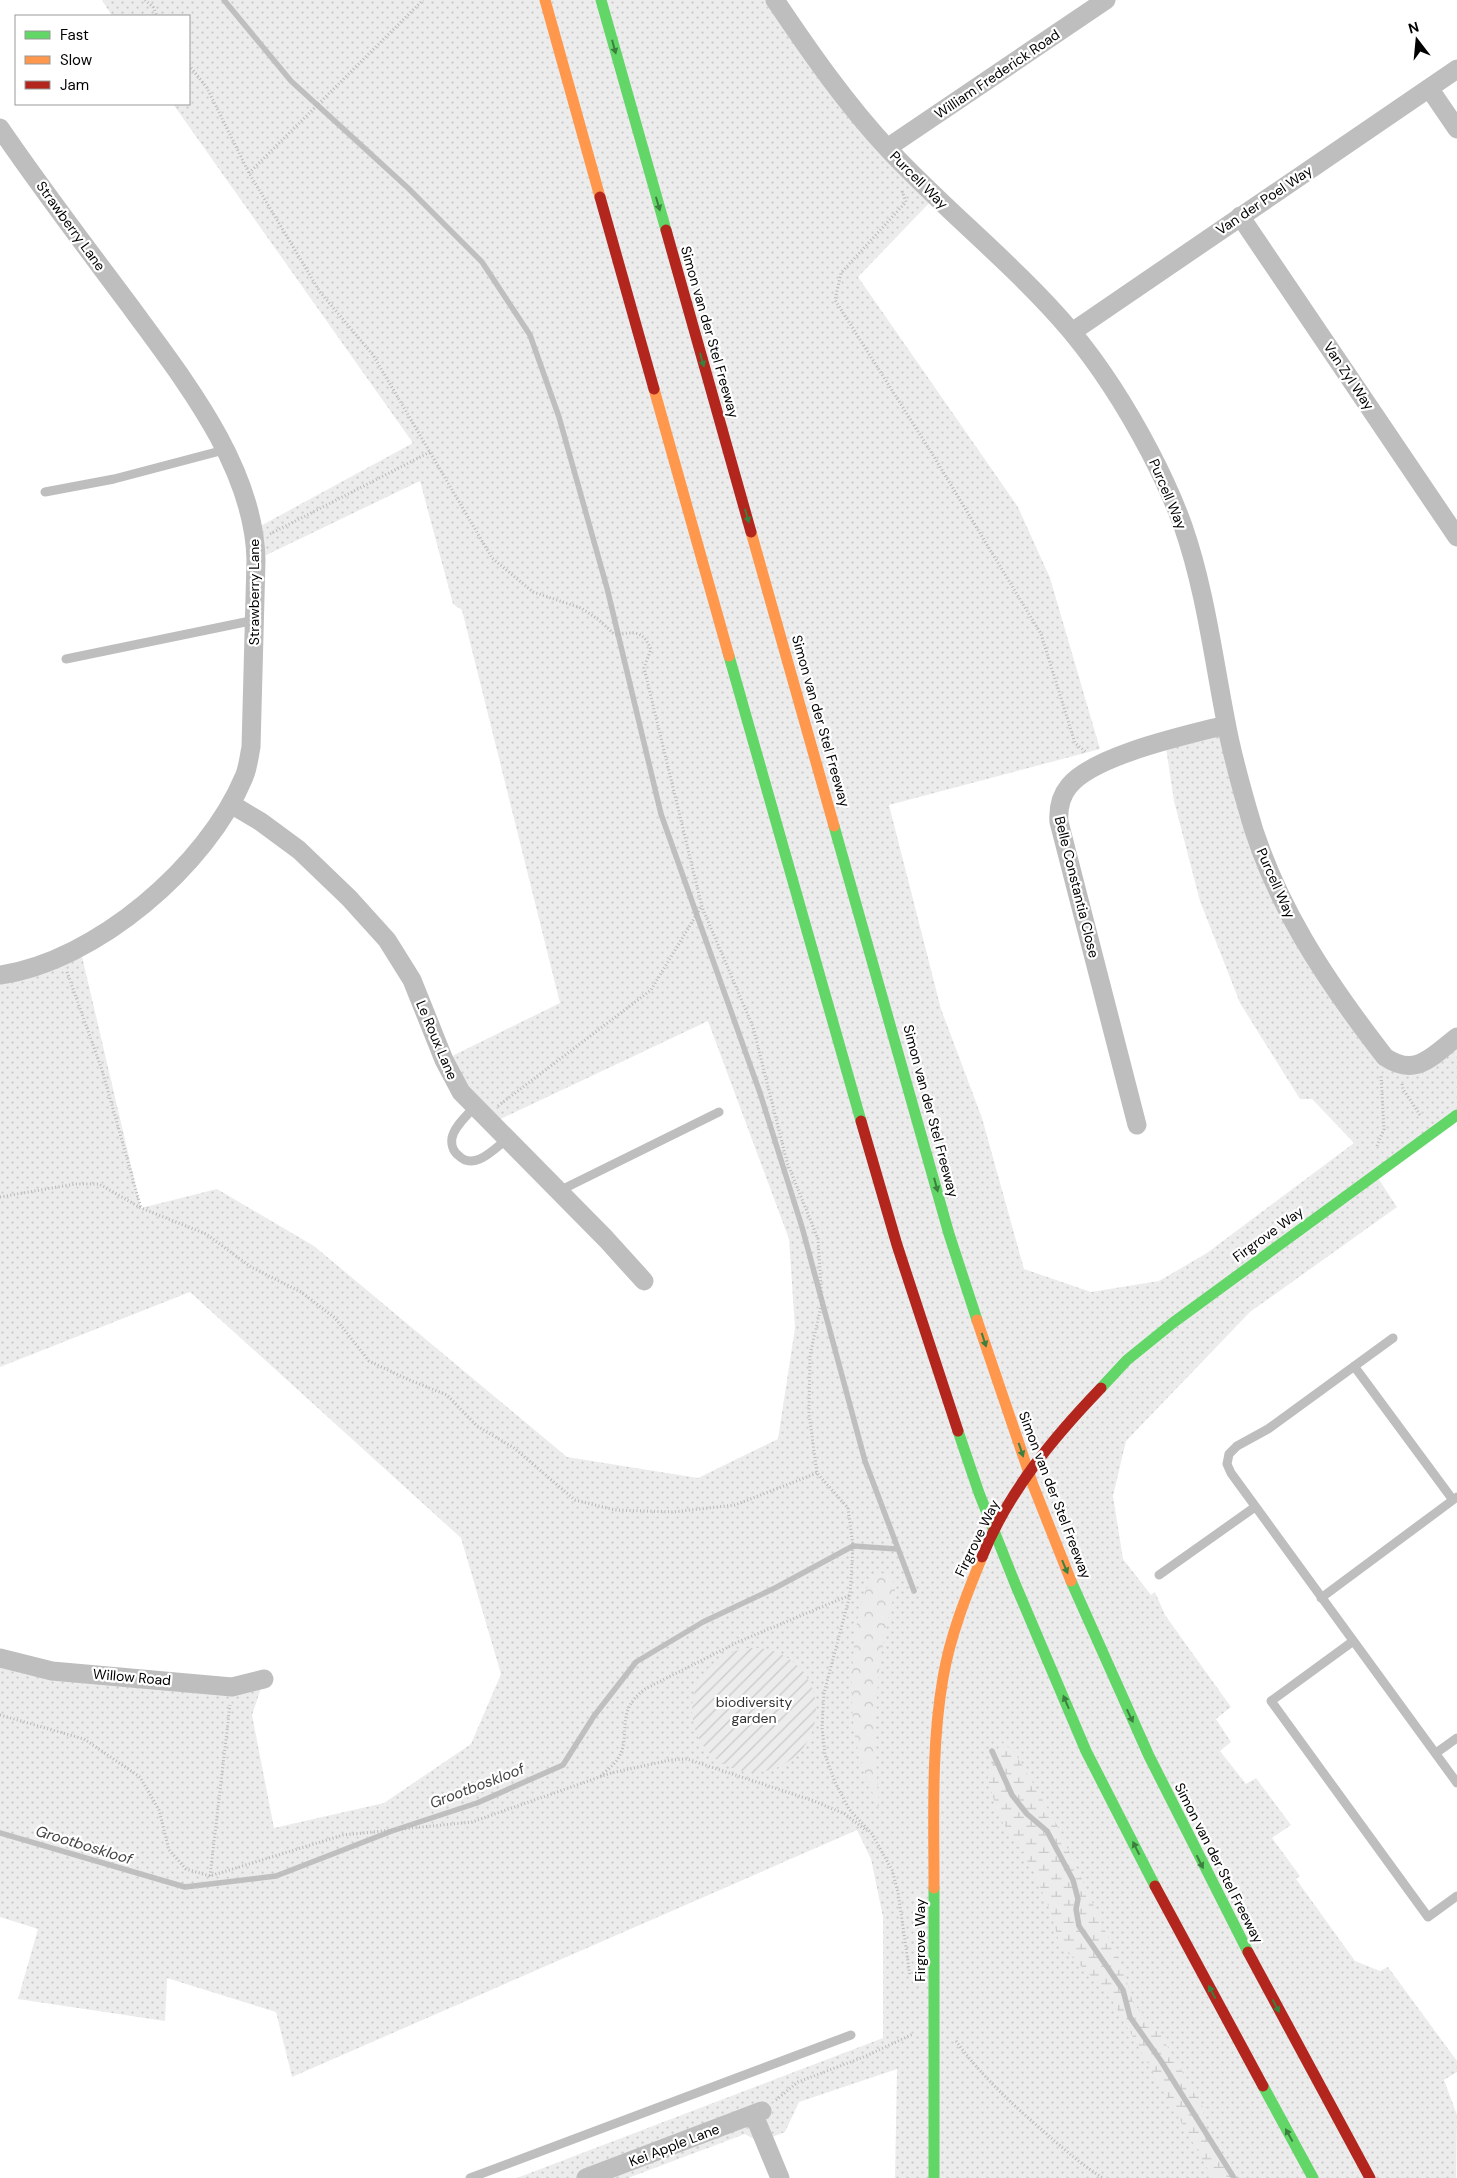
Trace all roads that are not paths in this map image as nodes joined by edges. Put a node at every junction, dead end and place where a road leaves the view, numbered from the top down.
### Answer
1 (545, 0) edge
2 (602, 0) edge
3 (775, 0) edge
4 (1106, 0) edge
5 (1081, 7) edge
6 (1457, 69) edge
7 (1429, 88) junction
8 (1457, 129) edge
9 (1, 130) edge
10 (887, 148) junction
11 (1240, 216) junction
12 (1072, 332) junction
13 (224, 450) junction
14 (45, 492) dead end
15 (1457, 537) edge
16 (255, 620) junction
17 (66, 659) dead end
18 (1226, 725) junction
19 (230, 804) junction
20 (0, 974) edge
21 (1457, 1038) edge
22 (480, 1111) junction
23 (719, 1112) dead end
24 (1457, 1115) edge
25 (1137, 1125) dead end
26 (507, 1139) junction
27 (559, 1192) junction
28 (644, 1282) dead end
29 (1393, 1338) dead end
30 (1354, 1366) junction
31 (1455, 1498) edge
32 (1255, 1507) junction
33 (1159, 1575) dead end
34 (1320, 1598) junction
35 (1352, 1642) junction
36 (0, 1658) edge
37 (264, 1679) dead end
38 (1457, 1738) edge
39 (1436, 1754) junction
40 (1457, 1783) edge
41 (1457, 1896) edge
42 (851, 2035) dead end
43 (470, 2178) edge
44 (586, 2178) edge
45 (780, 2178) edge
46 (934, 2178) edge
47 (1313, 2178) edge
48 (1370, 2178) edge

47 -> 1 main road
2 -> 48 main road, Simon van der Stel Freeway
3 - 10 street, Purcell Way
4 - 5 street, William Frederick Road
5 - 10 street, William Frederick Road
6 - 7 street, Van der Poel Way
7 - 8 street
7 - 11 street, Van der Poel Way
9 - 13 street, Strawberry Lane
10 - 12 street, Purcell Way
11 - 12 street, Van der Poel Way
11 - 15 street, Van Zyl Way
12 - 18 street, Purcell Way
13 - 14 lane
13 - 16 street, Strawberry Lane
16 - 17 lane
16 - 19 street, Strawberry Lane
18 - 21 street, Purcell Way
18 - 25 street, Belle Constantia Close
19 - 20 street, Strawberry Lane
19 - 22 street, Le Roux Lane
22 - 26 street, Le Roux Lane
22 - 26 lane
23 - 27 lane
24 - 46 main road, Firgrove Way
26 - 27 street, Le Roux Lane
27 - 28 street, Le Roux Lane
29 - 30 lane
30 - 31 lane
30 - 32 lane
31 - 34 lane
32 - 33 lane
32 - 34 lane
34 - 35 lane
35 - 39 lane
35 - 41 lane
36 - 37 street, Willow Road
38 - 39 lane
39 - 40 lane
42 - 43 lane
44 - 45 street, Kei Apple Lane

